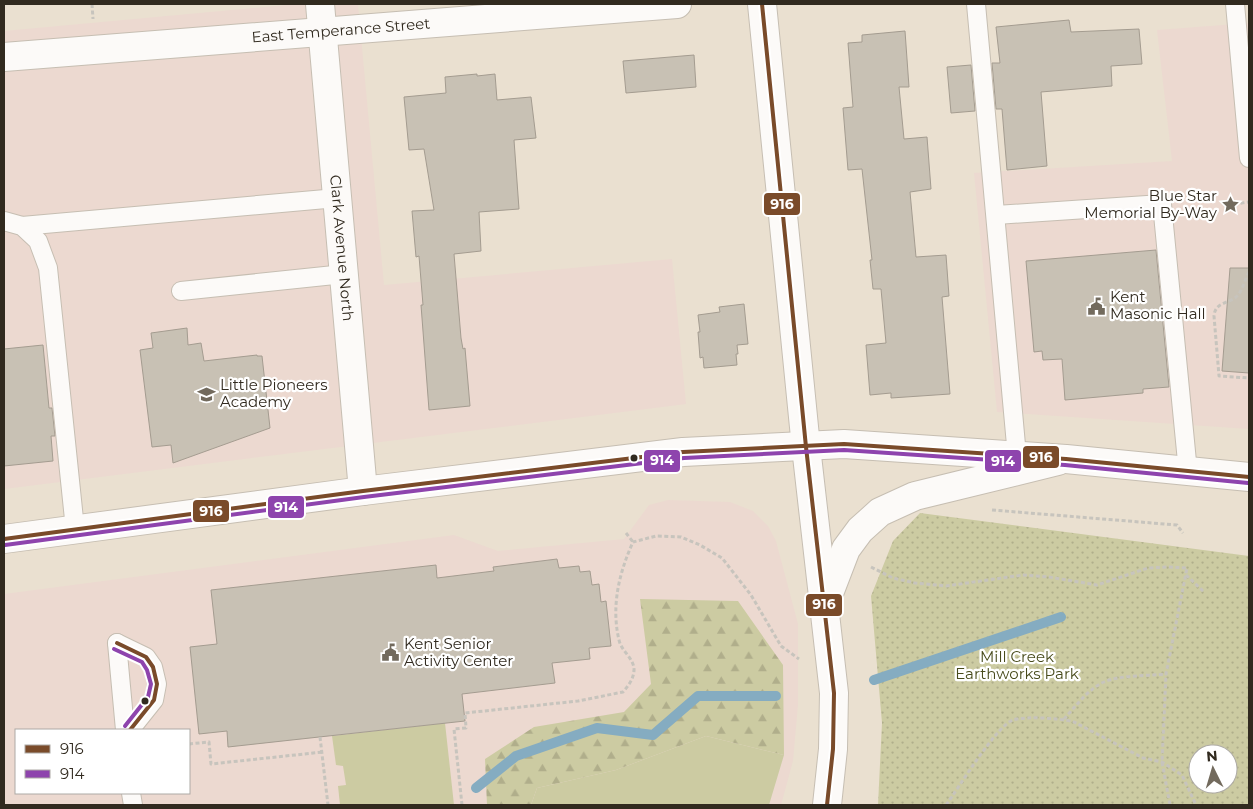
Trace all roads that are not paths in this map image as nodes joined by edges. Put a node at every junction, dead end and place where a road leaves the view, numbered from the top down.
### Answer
1 (320, 4) edge
2 (677, 4) edge
3 (762, 4) edge
4 (976, 4) edge
5 (1235, 4) edge
6 (552, 9) edge
7 (323, 32) junction
8 (4, 57) edge
9 (1249, 158) edge
10 (337, 198) junction
11 (996, 215) junction
12 (4, 221) edge
13 (22, 226) junction
14 (344, 274) junction
15 (181, 291) dead end
16 (806, 447) junction
17 (1017, 456) junction
18 (1066, 459) junction
19 (1188, 472) junction
20 (1249, 477) edge
21 (363, 491) junction
22 (75, 529) junction
23 (4, 539) edge
24 (825, 605) junction
25 (125, 729) edge
26 (131, 729) edge
27 (827, 805) edge

1 - 7 street, Clark Avenue North
2 - 6 street, East Temperance Street
3 - 16 street
4 - 11 lane
5 - 9 lane
6 - 7 street, East Temperance Street
7 - 8 street, East Temperance Street
7 - 10 street, Clark Avenue North
10 - 13 lane
10 - 14 street, Clark Avenue North
11 - 17 lane
11 - 19 lane
12 - 13 lane
13 - 22 lane
14 - 15 lane
14 - 21 street, Clark Avenue North
16 - 17 street
16 - 21 street
16 - 24 street
17 - 18 street
18 - 19 street
18 - 24 street
19 - 20 street
21 - 22 street
22 - 23 street
24 - 27 street
25 - 26 lane

